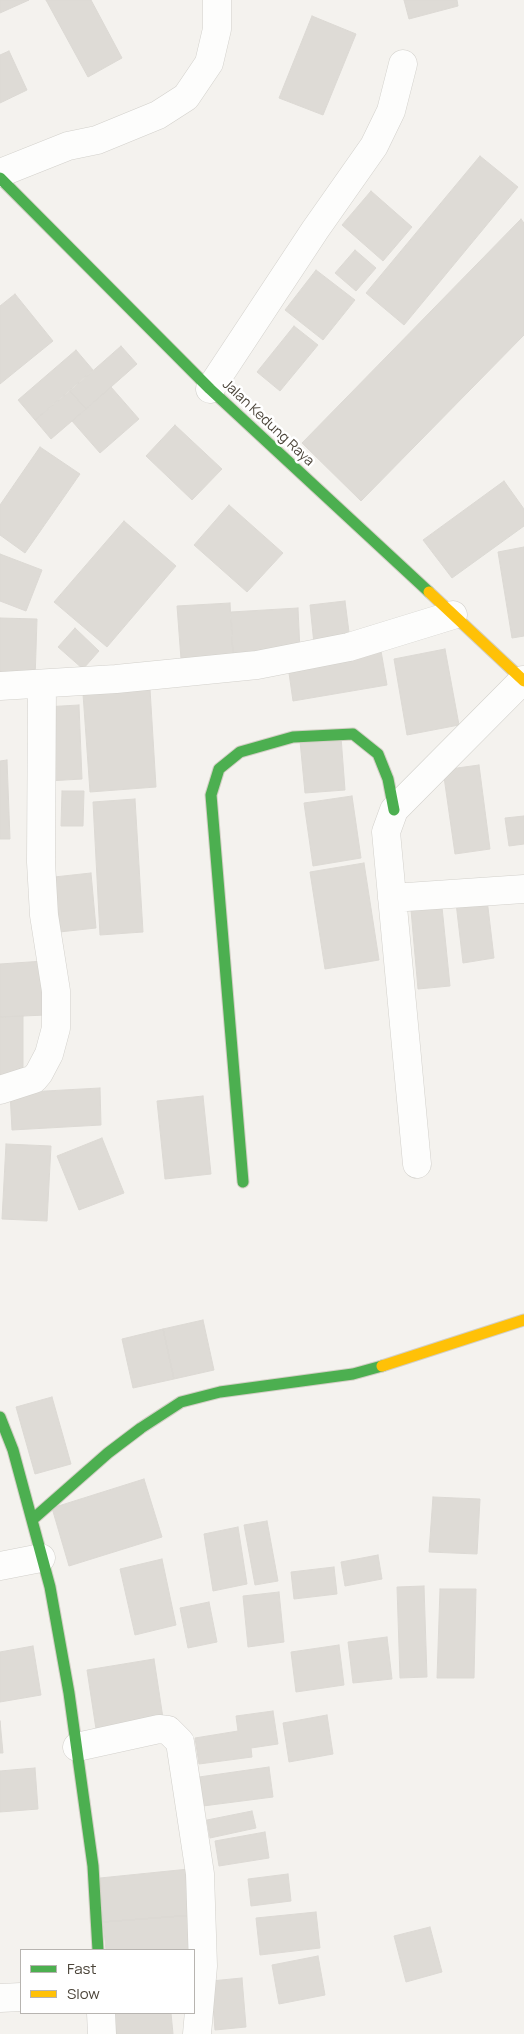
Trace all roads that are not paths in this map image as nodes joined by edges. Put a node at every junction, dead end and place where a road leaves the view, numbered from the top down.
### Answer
1 (217, 0) edge
2 (403, 64) dead end
3 (0, 173) edge
4 (0, 178) edge
5 (210, 389) junction
6 (453, 615) junction
7 (523, 680) edge
8 (42, 684) junction
9 (0, 686) edge
10 (394, 810) junction
11 (524, 889) edge
12 (392, 898) junction
13 (0, 1090) edge
14 (417, 1164) dead end
15 (243, 1182) dead end
16 (524, 1320) edge
17 (0, 1417) edge
18 (32, 1519) junction
19 (42, 1558) junction
20 (0, 1566) edge
21 (77, 1747) junction
22 (98, 1949) edge
23 (197, 1982) edge
24 (20, 1997) edge
25 (0, 1998) edge
26 (101, 2014) edge
27 (102, 2034) edge
28 (197, 2034) edge

1 - 3 street
2 - 5 street
4 - 5 street, Jalan Kedung Raya
5 - 6 street, Jalan Kedung Raya
6 - 7 street, Jalan Kedung Raya
6 - 8 street
7 - 10 street
8 - 9 street
8 - 13 street
10 - 12 street
10 - 15 street
11 - 12 street
12 - 14 street
16 - 18 street
17 - 18 street
18 - 19 street
19 - 20 street
19 - 21 street
21 - 22 street
21 - 23 street
23 - 28 street
24 - 25 street
26 - 27 street

